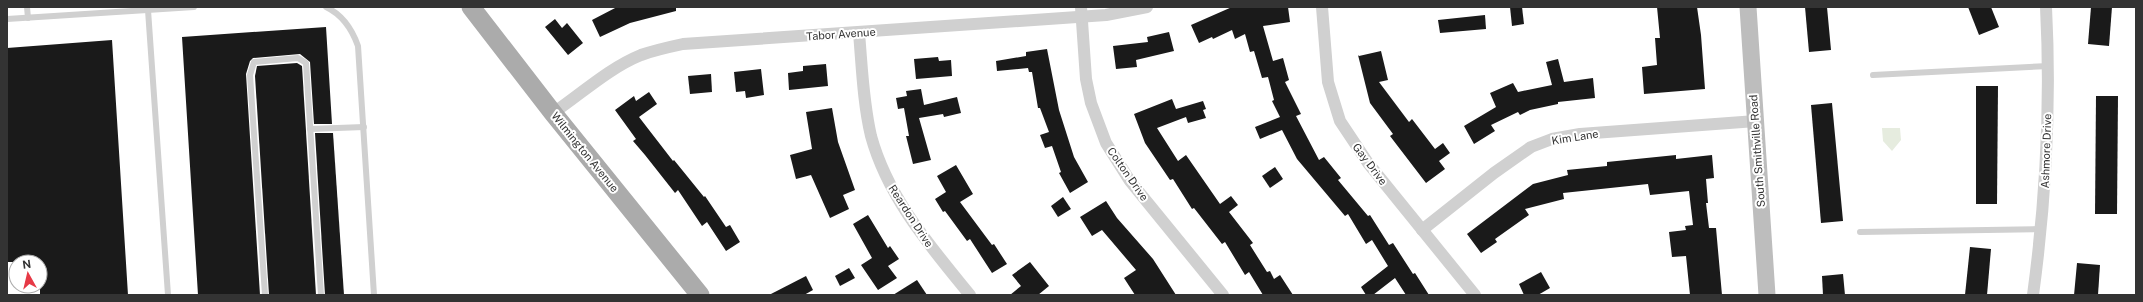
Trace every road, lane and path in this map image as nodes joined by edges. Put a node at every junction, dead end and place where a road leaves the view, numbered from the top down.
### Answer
1 (27, 7) edge
2 (194, 7) edge
3 (326, 7) edge
4 (471, 7) edge
5 (1147, 7) edge
6 (1322, 7) edge
7 (1748, 7) edge
8 (2046, 7) edge
9 (148, 10) junction
10 (1081, 12) edge
11 (28, 18) junction
12 (7, 19) edge
13 (859, 33) junction
14 (2049, 66) junction
15 (1873, 75) dead end
16 (553, 113) junction
17 (1756, 121) junction
18 (364, 127) junction
19 (310, 129) junction
20 (2042, 229) junction
21 (1422, 230) junction
22 (1860, 232) dead end
23 (168, 295) edge
24 (265, 295) edge
25 (321, 295) edge
26 (374, 295) edge
27 (700, 295) edge
28 (970, 295) edge
29 (1223, 295) edge
30 (1475, 295) edge
31 (1767, 295) edge
32 (2033, 295) edge

1 - 11 lane
2 - 9 lane
3 - 18 lane
4 - 16 main road, Wilmington Avenue
5 - 10 street, Tabor Avenue
6 - 21 street, Gay Drive
7 - 17 main road, South Smithville Road
8 - 14 street, Ashmore Drive
9 - 11 lane
9 - 23 lane
10 - 13 street, Tabor Avenue
10 - 29 street, Colton Drive
11 - 12 lane
13 - 16 street, Tabor Avenue
13 - 28 street, Reardon Drive
14 - 15 lane
14 - 20 street, Ashmore Drive
16 - 27 main road, Wilmington Avenue
17 - 21 street, Kim Lane
17 - 31 main road, South Smithville Road
18 - 19 lane
18 - 26 lane
19 - 24 lane
19 - 25 lane
20 - 22 lane
20 - 32 street, Ashmore Drive
21 - 30 street, Gay Drive

